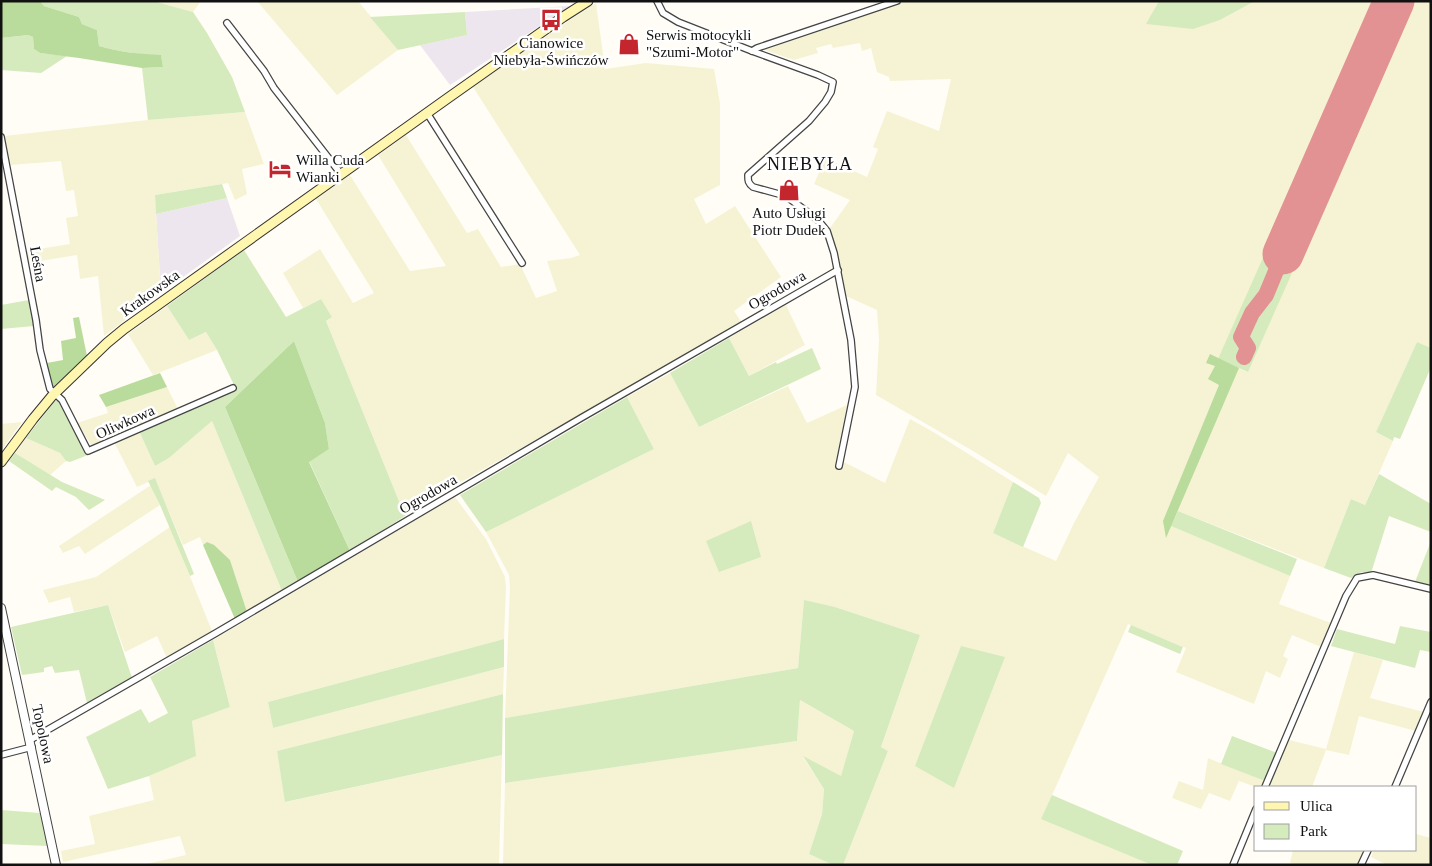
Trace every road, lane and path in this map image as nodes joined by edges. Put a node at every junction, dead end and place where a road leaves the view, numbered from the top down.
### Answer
1 (588, 1) edge
2 (657, 1) edge
3 (897, 1) edge
4 (228, 23) dead end
5 (754, 50) junction
6 (427, 113) junction
7 (1, 137) edge
8 (341, 174) junction
9 (522, 263) dead end
10 (838, 270) junction
11 (233, 388) dead end
12 (56, 393) junction
13 (1, 462) edge
14 (839, 466) dead end
15 (1431, 589) edge
16 (1, 608) edge
17 (1431, 702) edge
18 (31, 744) junction
19 (1, 755) edge
20 (1265, 786) edge
21 (1395, 786) edge
22 (1254, 814) edge
23 (1368, 851) edge
24 (56, 865) edge
25 (1232, 865) edge
26 (1361, 865) edge

1 - 6 main road, Krakowska
2 - 5 street
3 - 5 street
4 - 8 street
5 - 10 street
6 - 8 main road, Krakowska
6 - 9 street
7 - 12 street, Leśna
8 - 12 main road, Krakowska
10 - 14 street
10 - 18 street, Ogrodowa
11 - 12 street, Oliwkowa
12 - 13 main road, Krakowska
15 - 20 street
16 - 18 street, Topolowa
17 - 21 street
18 - 19 street, Ogrodowa
18 - 24 street, Topolowa
22 - 25 street
23 - 26 street

